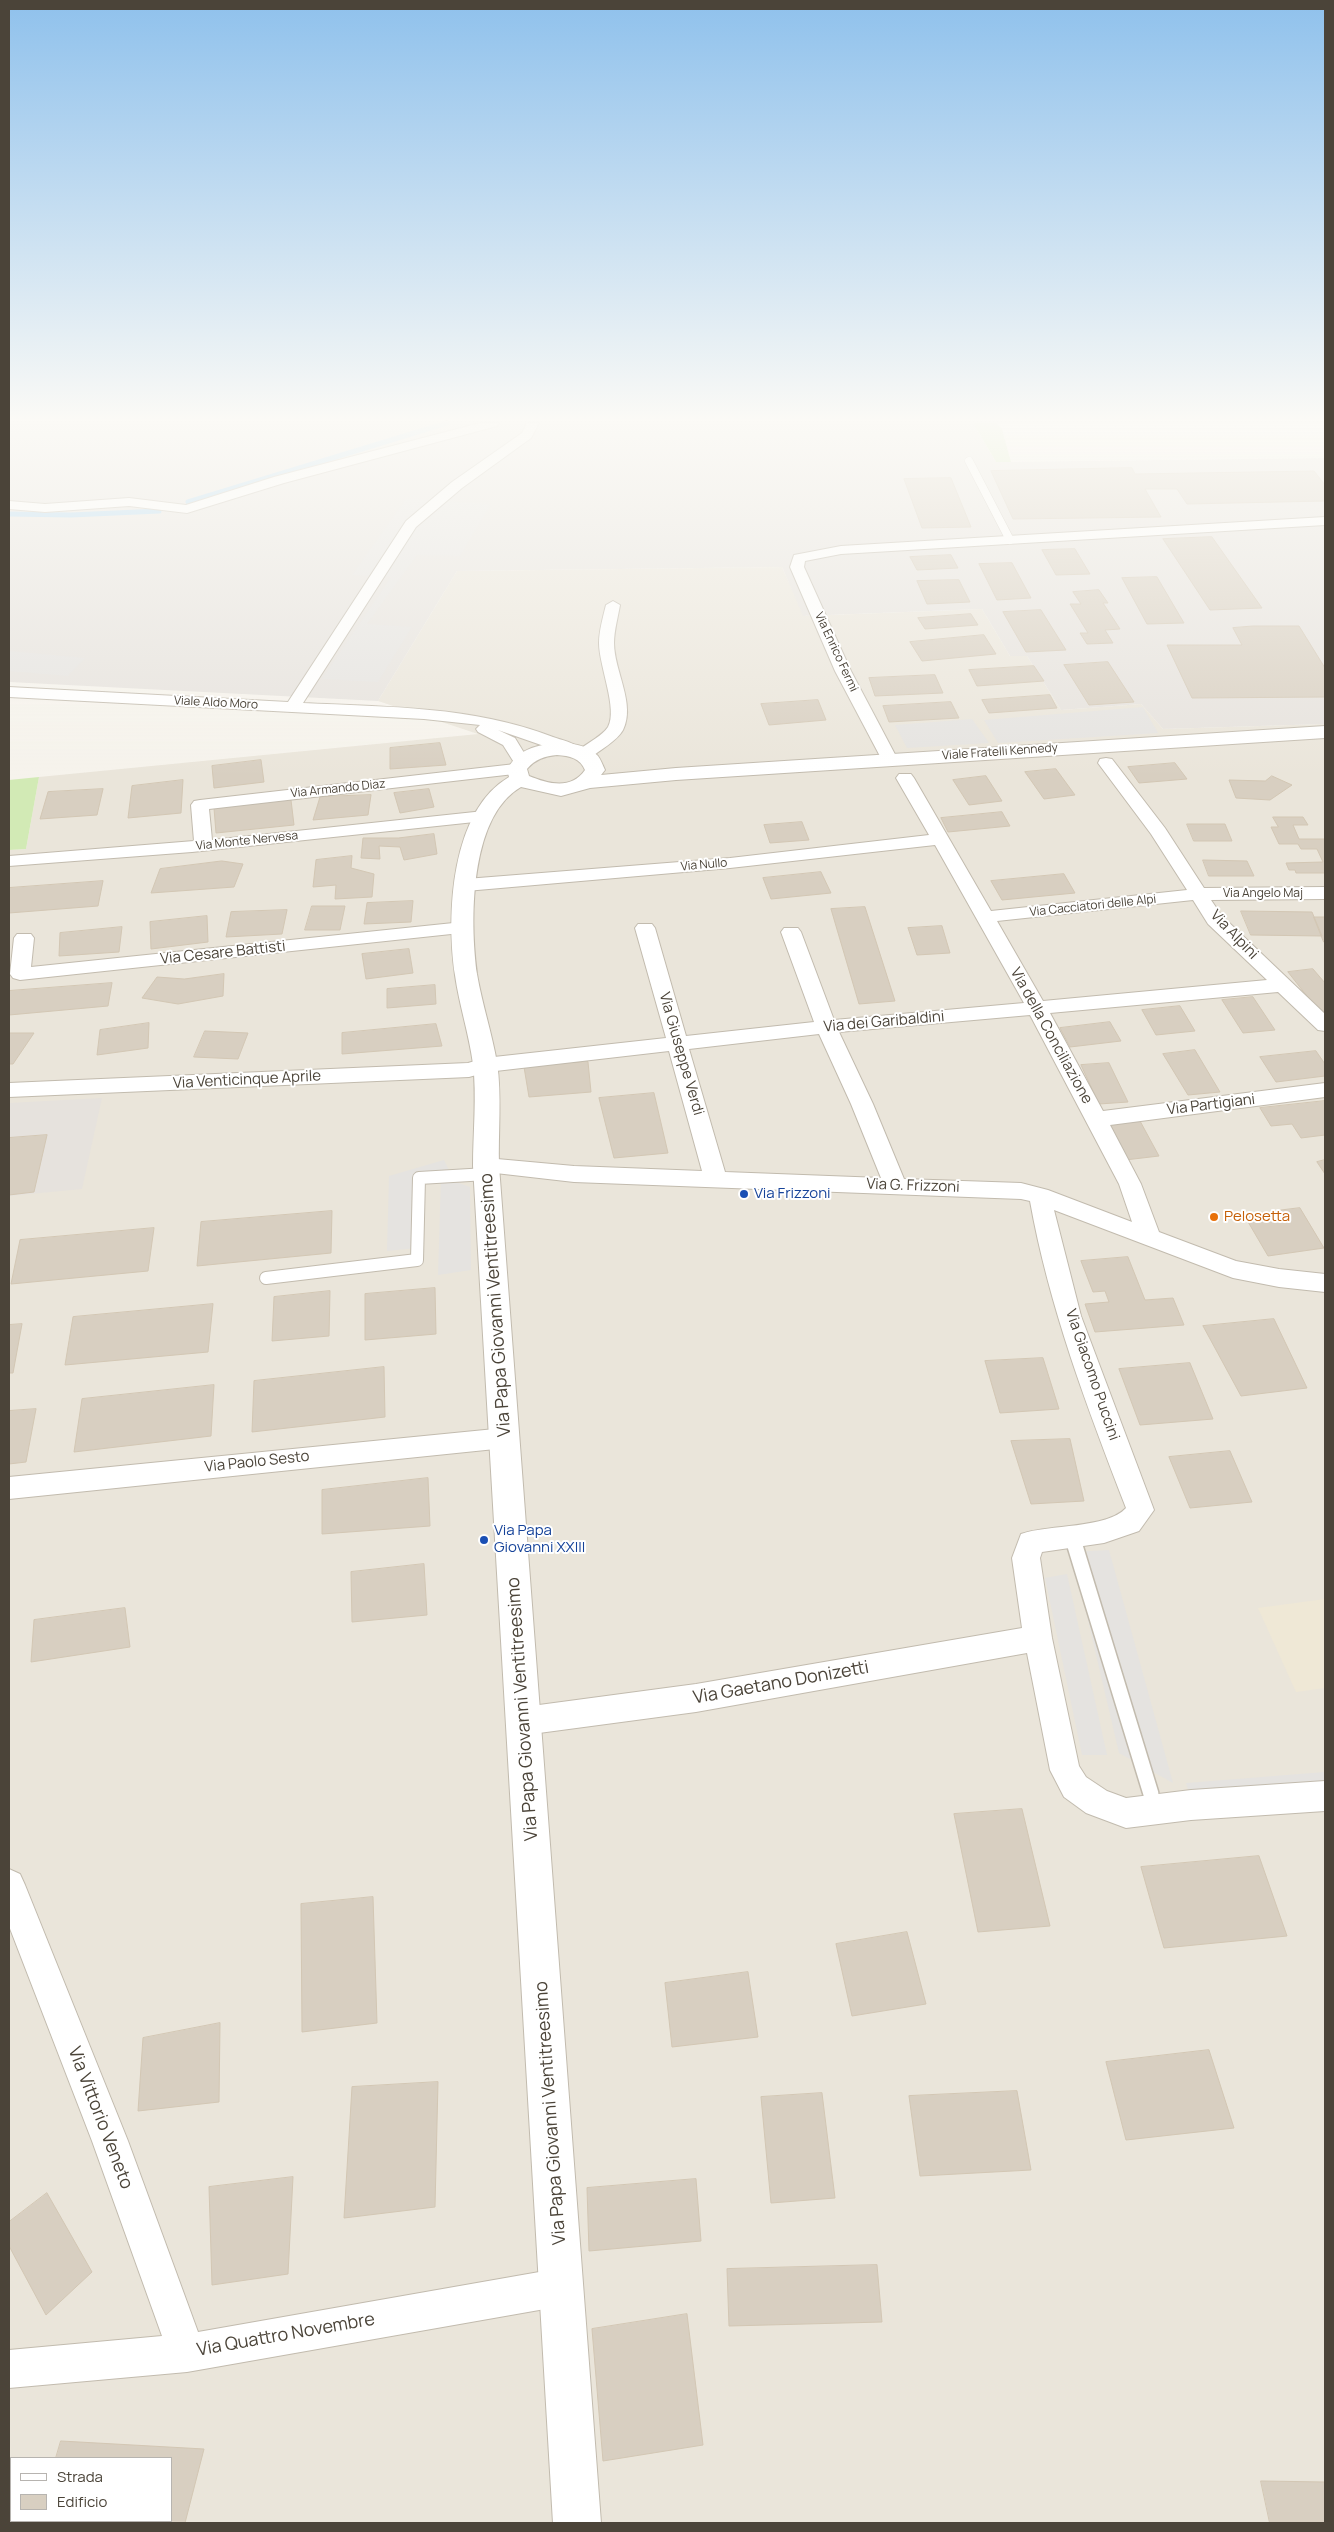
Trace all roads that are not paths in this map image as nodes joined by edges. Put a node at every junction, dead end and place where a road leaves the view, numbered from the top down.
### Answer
1 (400, 541) edge
2 (991, 541) edge
3 (613, 605) dead end
4 (9, 692) edge
5 (292, 708) junction
6 (424, 714) junction
7 (1325, 732) edge
8 (582, 754) junction
9 (890, 760) junction
10 (1106, 763) dead end
11 (519, 770) junction
12 (676, 774) junction
13 (905, 778) dead end
14 (585, 783) junction
15 (550, 790) junction
16 (486, 813) junction
17 (942, 839) junction
18 (203, 845) junction
19 (9, 861) edge
20 (466, 885) junction
21 (1325, 893) edge
22 (1200, 894) junction
23 (985, 917) junction
24 (463, 928) junction
25 (645, 928) dead end
26 (791, 932) dead end
27 (24, 938) dead end
28 (1284, 985) junction
29 (1037, 1008) junction
30 (1325, 1025) edge
31 (826, 1026) junction
32 (679, 1043) junction
33 (485, 1065) junction
34 (9, 1090) edge
35 (1325, 1090) edge
36 (1096, 1119) junction
37 (487, 1170) junction
38 (716, 1180) junction
39 (894, 1185) junction
40 (1040, 1196) junction
41 (1150, 1239) junction
42 (266, 1278) dead end
43 (1325, 1283) edge
44 (505, 1438) junction
45 (9, 1488) edge
46 (1072, 1536) junction
47 (1038, 1638) junction
48 (524, 1721) junction
49 (1325, 1796) edge
50 (1154, 1802) junction
51 (9, 1885) edge
52 (562, 2287) junction
53 (187, 2353) junction
54 (9, 2369) edge
55 (577, 2523) edge

1 - 5 street
2 - 9 street, Via Enrico Fermi
3 - 8 street
4 - 5 street, Viale Aldo Moro
5 - 6 street, Viale Aldo Moro
6 - 8 street, Viale Aldo Moro
6 - 11 street, Viale Aldo Moro
7 - 9 street, Viale Fratelli Kennedy
8 - 11 street, Viale Fratelli Kennedy
8 - 12 street, Viale Fratelli Kennedy
8 - 14 street
9 - 12 street, Viale Fratelli Kennedy
10 - 22 street, Via Alpini
11 - 15 street
11 - 16 street, Via Papa Giovanni Ventitreesimo
11 - 18 street, Via Armando Diaz
12 - 14 street, Viale Fratelli Kennedy
13 - 17 street, Via della Conciliazione
14 - 15 street, Viale Fratelli Kennedy
15 - 16 street
16 - 18 street, Via Monte Nervesa
16 - 20 street, Via Papa Giovanni Ventitreesimo
17 - 20 street, Via Nullo
17 - 23 street, Via della Conciliazione
18 - 19 street, Via Monte Nervesa
20 - 24 street, Via Papa Giovanni Ventitreesimo
21 - 22 street, Via Angelo Maj
22 - 23 street, Via Cacciatori delle Alpi
22 - 28 street, Via Alpini
23 - 29 street, Via della Conciliazione
24 - 27 street, Via Cesare Battisti
24 - 33 street, Via Papa Giovanni Ventitreesimo
25 - 32 street, Via Giuseppe Verdi
26 - 31 street
28 - 29 street, Via dei Garibaldini
28 - 30 street, Via Alpini
29 - 31 street, Via dei Garibaldini
29 - 36 street, Via della Conciliazione
31 - 32 street, Via dei Garibaldini
31 - 39 street
32 - 33 street, Via dei Garibaldini
32 - 38 street, Via Giuseppe Verdi
33 - 34 street, Via Venticinque Aprile
33 - 37 street, Via Papa Giovanni Ventitreesimo
35 - 36 street, Via Partigiani
36 - 41 street, Via della Conciliazione
37 - 38 street, Via G. Frizzoni
37 - 42 lane
37 - 44 street, Via Papa Giovanni Ventitreesimo
38 - 39 street, Via G. Frizzoni
39 - 40 street, Via G. Frizzoni
40 - 41 street, Via G. Frizzoni
40 - 46 street, Via Giacomo Puccini
41 - 43 street, Via G. Frizzoni
44 - 45 street, Via Paolo Sesto
44 - 48 street, Via Papa Giovanni Ventitreesimo
46 - 47 street
46 - 50 lane
47 - 48 street, Via Gaetano Donizetti
47 - 50 street
48 - 52 street, Via Papa Giovanni Ventitreesimo
49 - 50 street
51 - 53 street, Via Vittorio Veneto
52 - 53 street, Via Quattro Novembre
52 - 55 street, Via Papa Giovanni Ventitreesimo
53 - 54 street, Via Quattro Novembre

